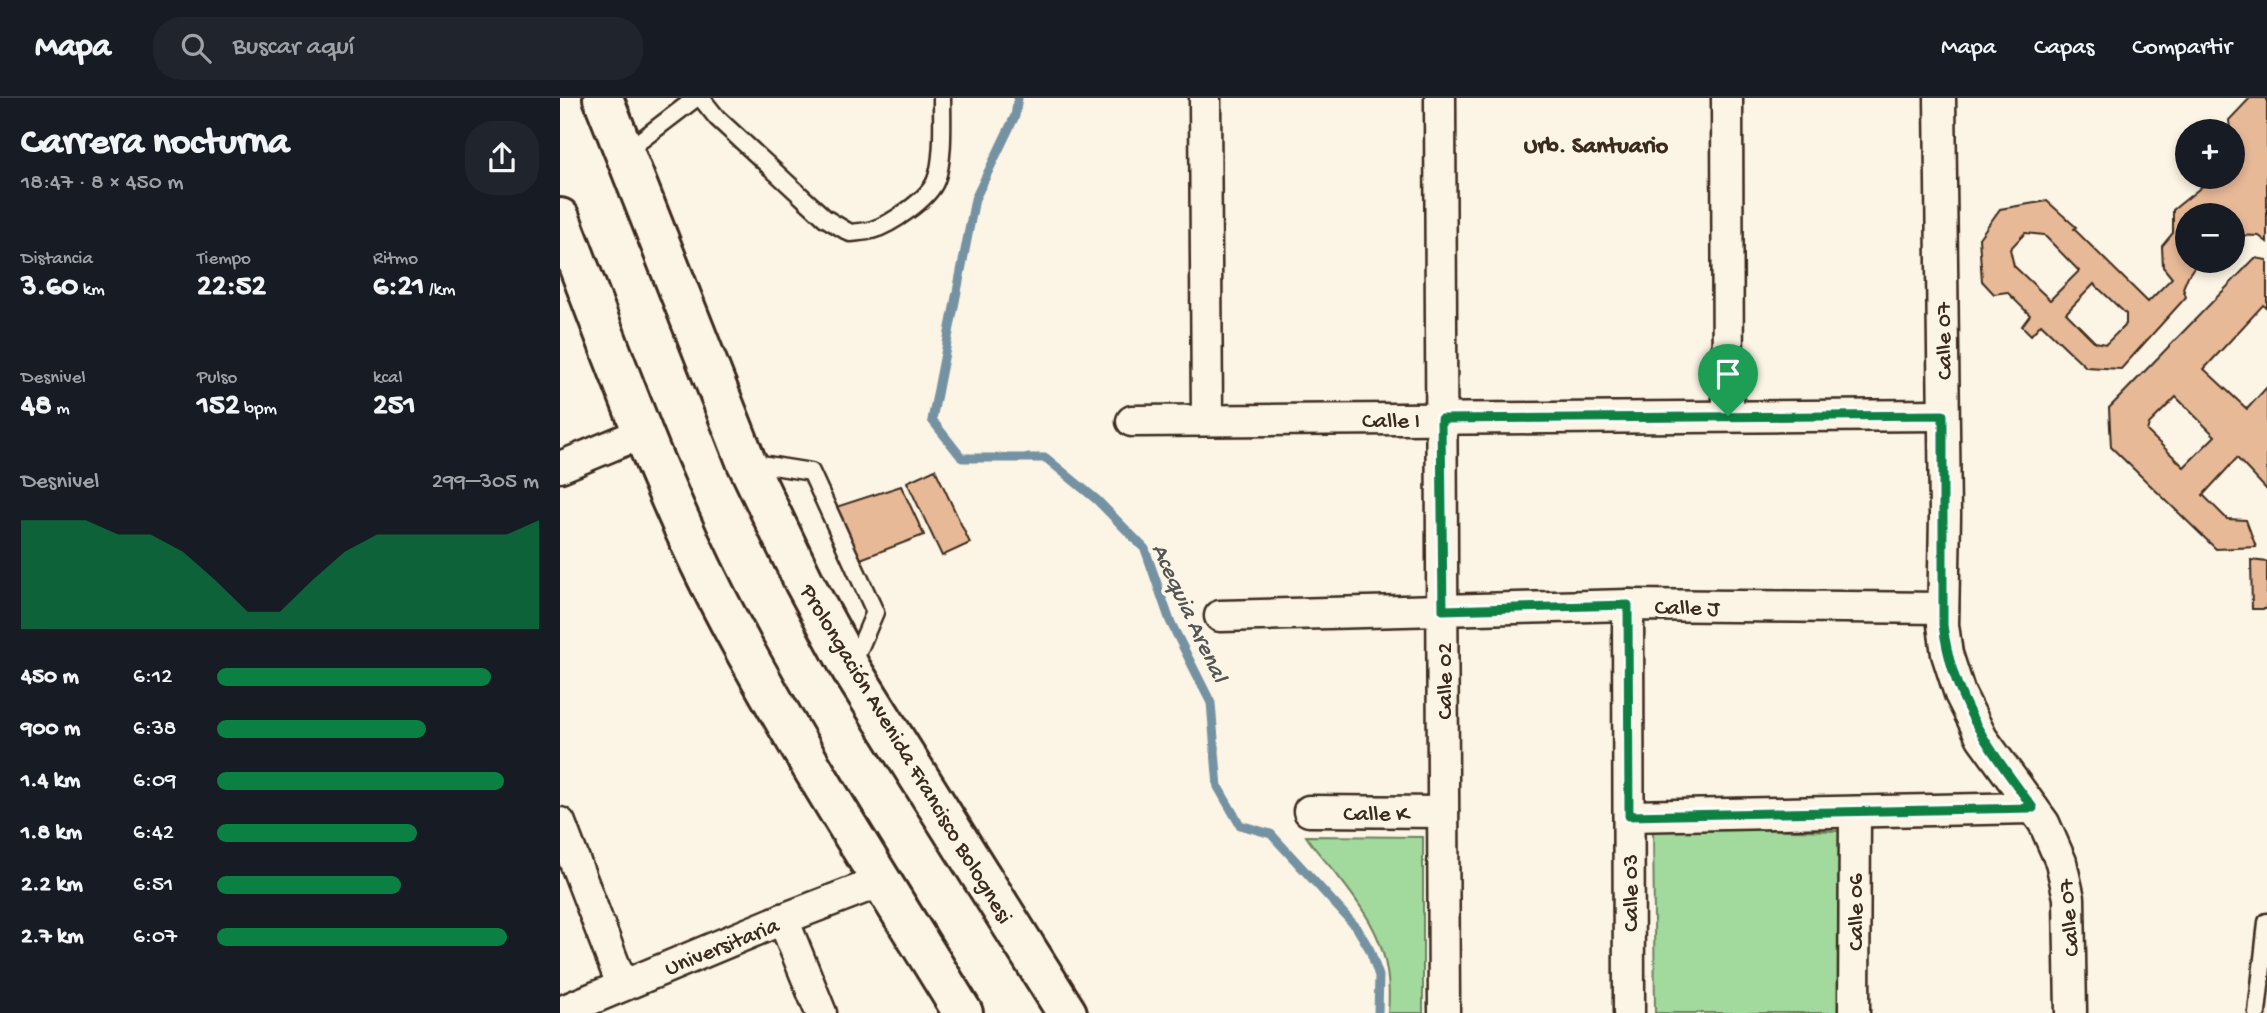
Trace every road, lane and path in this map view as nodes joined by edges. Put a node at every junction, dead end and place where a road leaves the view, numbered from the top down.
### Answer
1 (698, 98) edge
2 (942, 98) edge
3 (1206, 98) edge
4 (1440, 98) edge
5 (1727, 98) edge
6 (1940, 98) edge
7 (612, 104) edge
8 (624, 153) junction
9 (560, 218) edge
10 (1943, 415) junction
11 (1728, 416) junction
12 (1441, 419) junction
13 (1207, 420) junction
14 (1132, 421) dead end
15 (644, 432) junction
16 (746, 461) junction
17 (560, 467) edge
18 (1628, 605) junction
19 (1943, 608) junction
20 (1443, 610) junction
21 (1220, 616) dead end
22 (851, 668) junction
23 (2033, 808) junction
24 (1309, 811) dead end
25 (1443, 812) junction
26 (1855, 812) junction
27 (1629, 816) junction
28 (560, 823) edge
29 (882, 881) junction
30 (783, 919) junction
31 (2267, 922) edge
32 (622, 985) junction
33 (560, 1012) edge
34 (821, 1013) edge
35 (963, 1013) edge
36 (1067, 1013) edge
37 (1444, 1013) edge
38 (1629, 1013) edge
39 (1854, 1013) edge
40 (2071, 1013) edge
41 (2257, 1013) edge

1 - 2 lane
1 - 8 lane
3 - 13 street
4 - 12 street, Calle 02
5 - 11 street
6 - 10 street, Calle 07
7 - 8 main road, Prolongación Avenida Francisco Bolognesi
8 - 16 main road, Prolongación Avenida Francisco Bolognesi
9 - 15 main road
10 - 11 street, Calle I
10 - 19 street, Calle 07
11 - 12 street, Calle I
12 - 13 street, Calle I
12 - 20 street, Calle 02
13 - 14 street, Calle I
15 - 17 street
15 - 29 main road
16 - 22 main road, Prolongación Avenida Francisco Bolognesi
16 - 22 lane
18 - 19 street, Calle J
18 - 20 street, Calle J
18 - 27 street, Calle 03
19 - 23 street, Calle 07
20 - 21 street, Calle J
20 - 25 street, Calle 02
22 - 36 main road, Prolongación Avenida Francisco Bolognesi
23 - 26 street
23 - 40 street, Calle 07
24 - 25 street, Calle K
25 - 37 street, Calle 02
26 - 27 street
26 - 39 street, Calle 06
27 - 38 street, Calle 03
28 - 32 street
29 - 30 street, Universitaria
29 - 35 main road
30 - 32 street, Universitaria
30 - 34 street
31 - 41 lane
32 - 33 street, Universitaria

